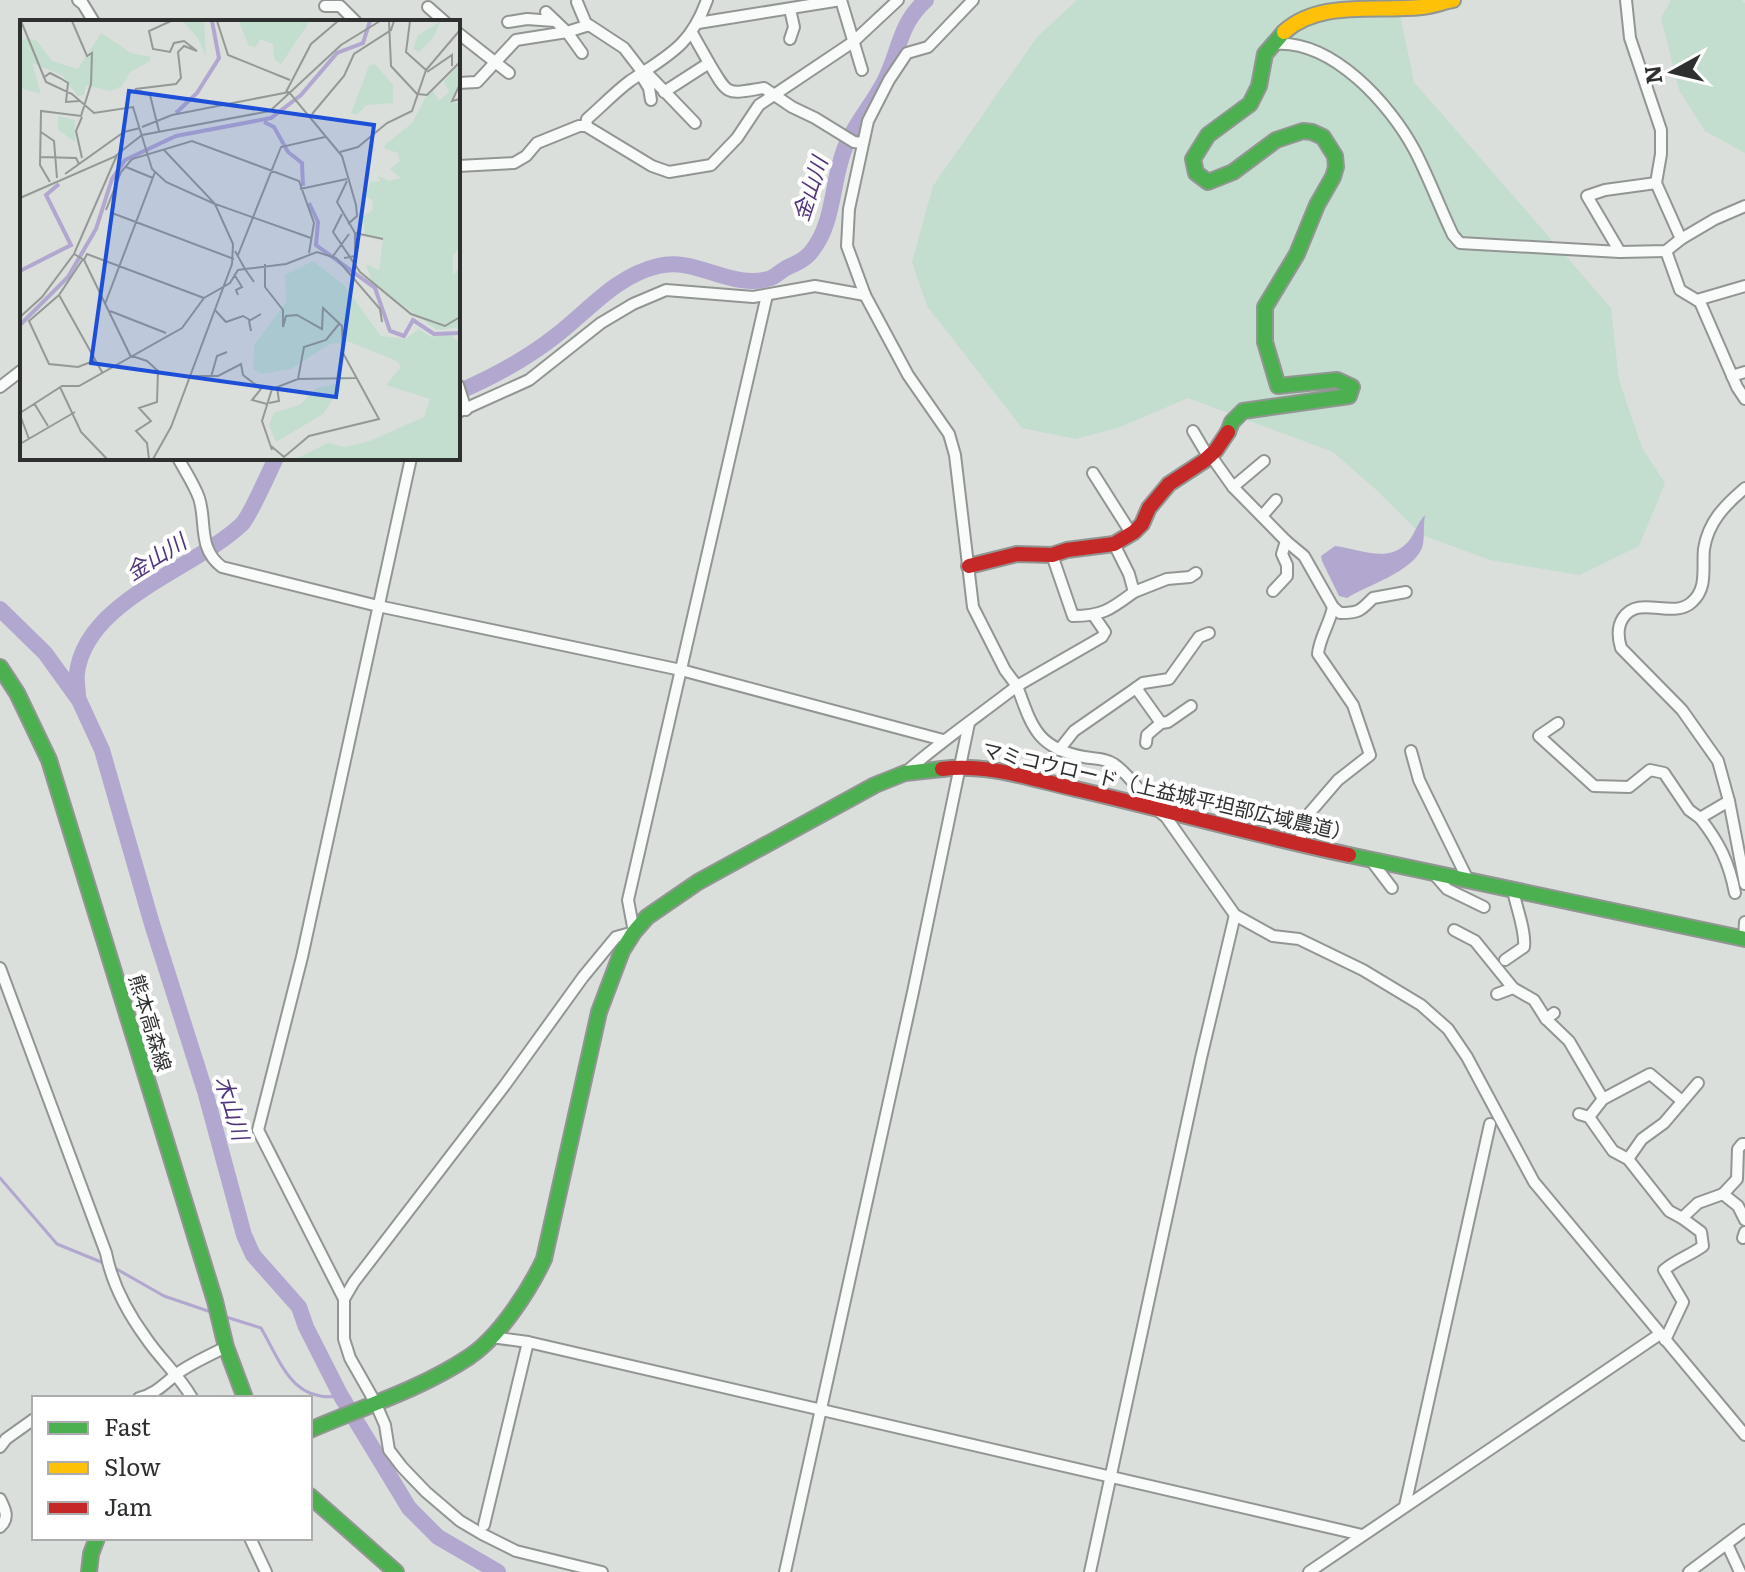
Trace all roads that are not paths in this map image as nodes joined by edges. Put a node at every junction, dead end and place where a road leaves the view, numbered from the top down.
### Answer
1 (78, 0) edge
2 (707, 0) edge
3 (841, 0) edge
4 (898, 0) edge
5 (973, 0) edge
6 (1453, 0) edge
7 (1626, 0) edge
8 (577, 2) edge
9 (325, 6) dead end
10 (428, 7) dead end
11 (790, 9) junction
12 (546, 12) dead end
13 (93, 20) edge
14 (354, 20) edge
15 (443, 20) edge
16 (555, 21) junction
17 (508, 22) dead end
18 (587, 26) junction
19 (695, 28) junction
20 (567, 32) junction
21 (460, 35) edge
22 (790, 39) dead end
23 (853, 42) junction
24 (1274, 44) junction
25 (582, 53) dead end
26 (495, 63) junction
27 (709, 63) junction
28 (862, 70) dead end
29 (509, 73) dead end
30 (644, 74) junction
31 (460, 83) edge
32 (664, 92) junction
33 (774, 96) junction
34 (651, 100) dead end
35 (695, 123) dead end
36 (586, 126) junction
37 (862, 143) junction
38 (460, 166) edge
39 (1656, 183) junction
40 (1745, 206) edge
41 (1681, 239) junction
42 (1666, 251) junction
43 (1620, 252) junction
44 (1745, 286) edge
45 (767, 295) junction
46 (865, 295) junction
47 (1697, 300) junction
48 (20, 372) edge
49 (1745, 372) edge
50 (1732, 376) junction
51 (0, 387) edge
52 (1745, 399) edge
53 (462, 408) edge
54 (1193, 431) dead end
55 (1210, 457) junction
56 (179, 460) edge
57 (411, 460) edge
58 (1264, 461) dead end
59 (1093, 473) dead end
60 (1233, 487) junction
61 (1745, 488) edge
62 (1276, 500) dead end
63 (1262, 516) junction
64 (1131, 533) junction
65 (1286, 541) junction
66 (1114, 544) junction
67 (1052, 555) junction
68 (969, 566) junction
69 (1196, 573) dead end
70 (1273, 591) dead end
71 (1134, 592) junction
72 (1406, 592) dead end
73 (378, 606) junction
74 (1333, 607) junction
75 (1094, 616) junction
76 (1209, 633) dead end
77 (0, 667) edge
78 (681, 670) junction
79 (1017, 686) junction
80 (1136, 688) junction
81 (1191, 706) dead end
82 (969, 723) junction
83 (1161, 723) junction
84 (1558, 723) dead end
85 (943, 740) junction
86 (1146, 743) dead end
87 (1059, 750) junction
88 (1411, 751) dead end
89 (962, 766) junction
90 (905, 773) junction
91 (1729, 801) junction
92 (1152, 807) junction
93 (1700, 818) junction
94 (1299, 844) junction
95 (1370, 859) junction
96 (1433, 873) junction
97 (1468, 880) junction
98 (1745, 884) edge
99 (1392, 888) dead end
100 (1513, 890) junction
101 (1735, 893) dead end
102 (1484, 907) dead end
103 (1235, 915) junction
104 (1745, 922) edge
105 (1454, 930) dead end
106 (634, 932) junction
107 (1745, 939) edge
108 (1505, 960) dead end
109 (0, 968) edge
110 (1513, 988) junction
111 (1497, 994) dead end
112 (1698, 1083) dead end
113 (1603, 1099) junction
114 (1682, 1101) junction
115 (1490, 1124) dead end
116 (1745, 1144) edge
117 (1628, 1159) junction
118 (1723, 1194) junction
119 (1682, 1218) junction
120 (1745, 1220) edge
121 (344, 1299) junction
122 (491, 1337) junction
123 (1662, 1337) junction
124 (528, 1342) junction
125 (226, 1347) junction
126 (177, 1374) junction
127 (143, 1396) edge
128 (191, 1396) edge
129 (244, 1396) edge
130 (371, 1405) junction
131 (822, 1411) junction
132 (32, 1420) edge
133 (312, 1429) edge
134 (1745, 1435) edge
135 (0, 1447) edge
136 (1110, 1476) junction
137 (312, 1498) edge
138 (0, 1499) edge
139 (1405, 1506) junction
140 (484, 1525) dead end
141 (0, 1527) edge
142 (1745, 1530) edge
143 (1362, 1535) junction
144 (96, 1540) edge
145 (251, 1540) edge
146 (1727, 1544) junction
147 (89, 1572) edge
148 (266, 1572) edge
149 (396, 1572) edge
150 (602, 1572) edge
151 (785, 1572) edge
152 (1090, 1572) edge
153 (1309, 1572) edge
154 (1689, 1572) edge
155 (1740, 1572) edge

1 - 13 street
2 - 19 street
3 - 11 street
3 - 23 street
4 - 23 street
5 - 37 street
6 - 24 street
7 - 39 street
8 - 18 street
9 - 14 street
10 - 15 street
11 - 19 street
11 - 22 street
12 - 16 street
16 - 17 street
16 - 20 street
18 - 20 street
18 - 30 street
19 - 27 street
19 - 30 street
20 - 25 street
20 - 26 street
21 - 26 street
23 - 28 street
23 - 33 street
24 - 43 street
24 - 55 street
26 - 29 street
26 - 31 street
27 - 32 street
27 - 33 street
30 - 32 street
30 - 34 street
30 - 36 street
32 - 35 street
33 - 36 street
33 - 37 street
36 - 38 street
37 - 46 street
39 - 41 street
39 - 43 street
40 - 41 street
41 - 42 street
42 - 43 street
42 - 47 street
44 - 47 street
45 - 46 street
45 - 53 street
45 - 78 street
46 - 68 street
47 - 50 street
48 - 51 street
49 - 50 street
50 - 52 street
54 - 55 street
55 - 60 street
55 - 64 street
56 - 73 street
57 - 73 street
58 - 60 street
59 - 64 street
60 - 63 street
61 - 91 street
62 - 63 street
63 - 65 street
64 - 66 street
65 - 70 street
65 - 74 street
66 - 67 street
66 - 71 street
67 - 68 street
67 - 75 street
68 - 79 street
69 - 71 street
71 - 75 street
72 - 74 street
73 - 78 street
73 - 121 street
74 - 94 street
75 - 79 street
76 - 80 street
77 - 125 street, 熊本高森線
78 - 85 street
78 - 106 street
79 - 82 street
79 - 87 street
80 - 83 street
80 - 87 street
81 - 83 street
82 - 85 street
82 - 89 street
83 - 86 street
84 - 93 street
85 - 90 street
87 - 92 street
88 - 97 street
89 - 90 street, マミコウロード（上益城平坦部広域農道）
89 - 92 street, マミコウロード（上益城平坦部広域農道）
89 - 131 street
90 - 106 street, マミコウロード（上益城平坦部広域農道）
91 - 93 street
91 - 98 street
92 - 94 street, マミコウロード（上益城平坦部広域農道）
92 - 103 street
93 - 101 street
94 - 95 street, マミコウロード（上益城平坦部広域農道）
95 - 96 street, マミコウロード（上益城平坦部広域農道）
95 - 99 street
96 - 97 street, マミコウロード（上益城平坦部広域農道）
96 - 102 street
97 - 100 street, マミコウロード（上益城平坦部広域農道）
100 - 107 street, マミコウロード（上益城平坦部広域農道）
100 - 108 street
103 - 123 street
103 - 136 street
104 - 107 street
105 - 110 street
106 - 121 street
106 - 122 street, マミコウロード（上益城平坦部広域農道）
109 - 126 street
110 - 111 street
110 - 113 street
112 - 114 street
113 - 114 street
113 - 117 street
114 - 117 street
115 - 139 street
116 - 118 street
117 - 119 street
118 - 119 street
118 - 120 street
119 - 123 street
121 - 130 street
122 - 124 street
122 - 130 street, マミコウロード（上益城平坦部広域農道）
123 - 134 street
123 - 139 street
124 - 131 street
124 - 140 street
125 - 126 street
125 - 129 street, 熊本高森線
126 - 127 street
126 - 128 street
130 - 133 street, マミコウロード（上益城平坦部広域農道）
130 - 150 street
131 - 136 street
131 - 151 street
132 - 135 street
136 - 143 street
136 - 152 street
137 - 149 street
138 - 141 street
139 - 143 street
142 - 146 street
143 - 153 street
144 - 147 street
145 - 148 street
146 - 154 street
146 - 155 street

